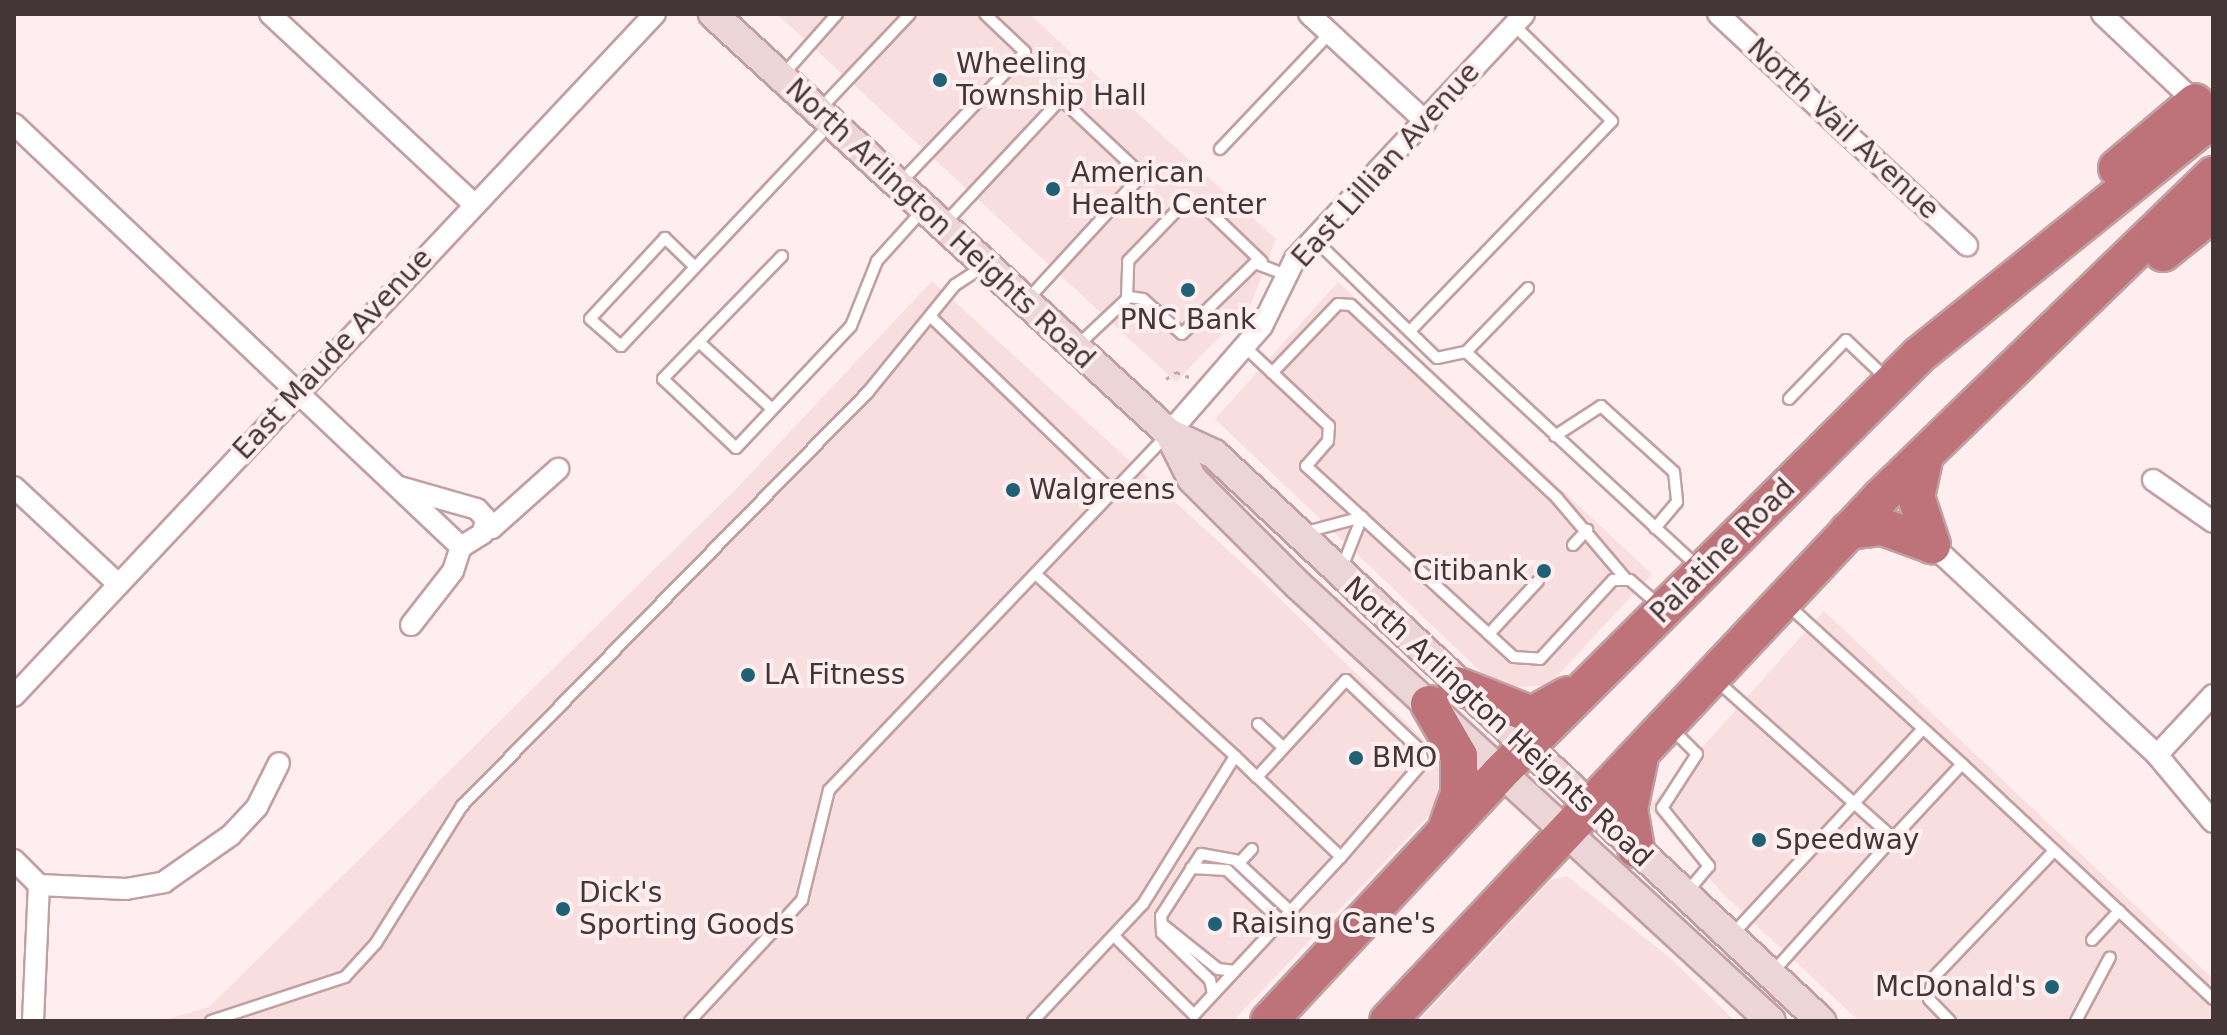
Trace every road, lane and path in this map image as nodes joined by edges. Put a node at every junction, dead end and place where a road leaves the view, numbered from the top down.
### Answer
1 (270, 14) edge
2 (655, 14) edge
3 (713, 14) edge
4 (837, 14) edge
5 (910, 14) edge
6 (985, 14) edge
7 (1309, 14) edge
8 (1718, 14) edge
9 (2102, 14) edge
10 (1519, 19) edge
11 (1330, 33) junction
12 (781, 77) junction
13 (2207, 103) edge
14 (824, 117) junction
15 (1426, 122) junction
16 (14, 124) edge
17 (1220, 149) dead end
18 (2213, 175) edge
19 (898, 185) junction
20 (473, 203) junction
21 (2213, 213) edge
22 (933, 218) junction
23 (1314, 239) junction
24 (1967, 245) dead end
25 (782, 256) dead end
26 (1262, 262) junction
27 (985, 266) junction
28 (695, 267) junction
29 (1287, 275) junction
30 (1528, 288) dead end
31 (1127, 298) junction
32 (1025, 303) junction
33 (930, 316) junction
34 (1410, 331) junction
35 (699, 342) junction
36 (1075, 348) junction
37 (1246, 348) junction
38 (1466, 352) junction
39 (1272, 373) junction
40 (1189, 377) dead end
41 (1166, 379) dead end
42 (1891, 383) junction
43 (301, 390) junction
44 (1789, 399) dead end
45 (1979, 403) junction
46 (772, 409) junction
47 (1169, 433) junction
48 (1555, 436) junction
49 (1925, 455) junction
50 (558, 469) dead end
51 (2153, 480) dead end
52 (14, 487) edge
53 (400, 487) junction
54 (1114, 493) junction
55 (1362, 517) junction
56 (2213, 522) edge
57 (485, 527) junction
58 (1655, 528) junction
59 (1587, 530) junction
60 (1848, 531) junction
61 (1295, 532) junction
62 (1573, 545) dead end
63 (1932, 545) junction
64 (461, 547) junction
65 (1703, 571) junction
66 (1038, 576) junction
67 (1340, 576) junction
68 (1625, 578) junction
69 (1538, 581) dead end
70 (116, 582) junction
71 (1783, 601) junction
72 (1664, 610) junction
73 (411, 625) dead end
74 (1489, 634) junction
75 (1713, 677) junction
76 (1591, 684) junction
77 (1443, 694) junction
78 (2213, 695) edge
79 (14, 696) edge
80 (1258, 724) dead end
81 (1668, 725) junction
82 (1923, 729) junction
83 (1283, 747) junction
84 (1525, 748) junction
85 (1640, 755) junction
86 (2157, 755) junction
87 (1235, 756) junction
88 (279, 763) dead end
89 (1962, 764) junction
90 (1499, 774) junction
91 (1257, 777) junction
92 (1853, 805) junction
93 (1590, 809) junction
94 (2213, 822) edge
95 (1444, 834) junction
96 (1565, 835) junction
97 (1893, 838) junction
98 (1252, 849) dead end
99 (1636, 849) junction
100 (2054, 851) junction
101 (1341, 857) junction
102 (14, 860) edge
103 (1239, 863) junction
104 (1191, 868) junction
105 (39, 885) junction
106 (1685, 895) junction
107 (1290, 911) junction
108 (2119, 911) junction
109 (1281, 921) junction
110 (1163, 925) junction
111 (1114, 936) junction
112 (1730, 937) junction
113 (2092, 940) dead end
114 (2110, 957) dead end
115 (1235, 971) junction
116 (1770, 974) junction
117 (1213, 994) junction
118 (2213, 999) edge
119 (1040, 1019) edge
120 (33, 1021) edge
121 (211, 1021) edge
122 (690, 1021) edge
123 (1269, 1021) edge
124 (1388, 1021) edge
125 (1771, 1021) edge
126 (1821, 1021) edge
127 (1950, 1021) edge
128 (2076, 1021) edge

1 - 20 street
2 - 20 street, East Maude Avenue
3 - 12 main road, North Arlington Heights Road
4 - 12 lane
5 - 14 lane
6 - 19 lane
7 - 11 street
8 - 24 street, North Vail Avenue
9 - 13 street
10 - 15 street, East Lillian Avenue
10 - 34 lane
11 - 15 street
11 - 17 lane
12 - 14 main road, North Arlington Heights Road
13 - 42 highway, Palatine Road
14 - 19 main road, North Arlington Heights Road
14 - 28 lane
15 - 23 street, East Lillian Avenue
16 - 43 street
18 - 45 highway
19 - 22 main road, North Arlington Heights Road
20 - 43 street, East Maude Avenue
21 - 45 highway
22 - 27 main road, North Arlington Heights Road
22 - 32 lane
22 - 46 lane
23 - 29 street, East Lillian Avenue
23 - 34 lane
25 - 35 lane
26 - 29 lane
26 - 31 lane
26 - 31 lane
27 - 32 main road, North Arlington Heights Road
27 - 33 lane
28 - 28 lane
29 - 37 street, East Lillian Avenue
30 - 38 lane
31 - 36 lane
32 - 36 main road, North Arlington Heights Road
33 - 54 lane
33 - 121 lane
34 - 38 lane
35 - 46 lane
35 - 46 lane
36 - 47 main road, North Arlington Heights Road
37 - 39 lane
37 - 47 street, East Lillian Avenue
38 - 48 lane
39 - 55 lane
39 - 59 lane
40 - 41 path
42 - 44 lane
42 - 65 highway, Palatine Road
43 - 53 street
43 - 70 street, East Maude Avenue
45 - 49 highway
47 - 54 lane
47 - 61 main road, North Arlington Heights Road
47 - 77 main road, North Arlington Heights Road
48 - 58 lane
48 - 58 lane
49 - 60 highway
49 - 63 highway
50 - 57 street
51 - 56 street
52 - 70 street
53 - 57 street
53 - 64 street
54 - 66 lane
55 - 61 lane
55 - 67 lane
55 - 74 lane
57 - 64 street
58 - 65 lane
59 - 62 lane
59 - 68 lane
60 - 63 highway
60 - 71 highway
61 - 67 main road, North Arlington Heights Road
63 - 86 street
64 - 73 street
65 - 72 highway, Palatine Road
66 - 87 lane
66 - 122 lane
67 - 77 main road, North Arlington Heights Road
68 - 72 lane
68 - 74 lane
69 - 74 lane
70 - 79 street, East Maude Avenue
71 - 75 highway
71 - 82 lane
72 - 76 highway, Palatine Road
75 - 81 highway
75 - 92 lane
76 - 77 highway
76 - 84 highway, Palatine Road
77 - 84 main road, North Arlington Heights Road
77 - 90 main road, North Arlington Heights Road
77 - 95 highway
78 - 86 street
80 - 83 lane
81 - 85 highway
81 - 106 lane
82 - 89 lane
82 - 92 lane
83 - 91 lane
83 - 101 lane
84 - 90 highway, Palatine Road
84 - 93 main road, North Arlington Heights Road
85 - 93 highway
85 - 99 highway
86 - 94 street
87 - 91 lane
87 - 111 lane
88 - 105 street
89 - 97 lane
89 - 100 lane
90 - 95 highway, Palatine Road
90 - 96 main road, North Arlington Heights Road
91 - 101 lane
92 - 97 lane
92 - 112 lane
93 - 96 highway
93 - 99 main road, North Arlington Heights Road
95 - 123 highway, Palatine Road
96 - 124 highway
96 - 125 main road, North Arlington Heights Road
97 - 116 lane
98 - 103 lane
99 - 106 main road, North Arlington Heights Road
100 - 108 lane
100 - 127 lane
101 - 107 lane
102 - 105 street
103 - 104 lane
103 - 107 lane
104 - 109 lane
104 - 110 lane
105 - 120 street
106 - 112 main road, North Arlington Heights Road
107 - 109 lane
108 - 113 lane
108 - 118 lane
109 - 115 lane
110 - 115 lane
110 - 117 lane
111 - 117 lane
111 - 119 lane
112 - 116 main road, North Arlington Heights Road
114 - 128 lane
115 - 117 lane
116 - 126 main road, North Arlington Heights Road

